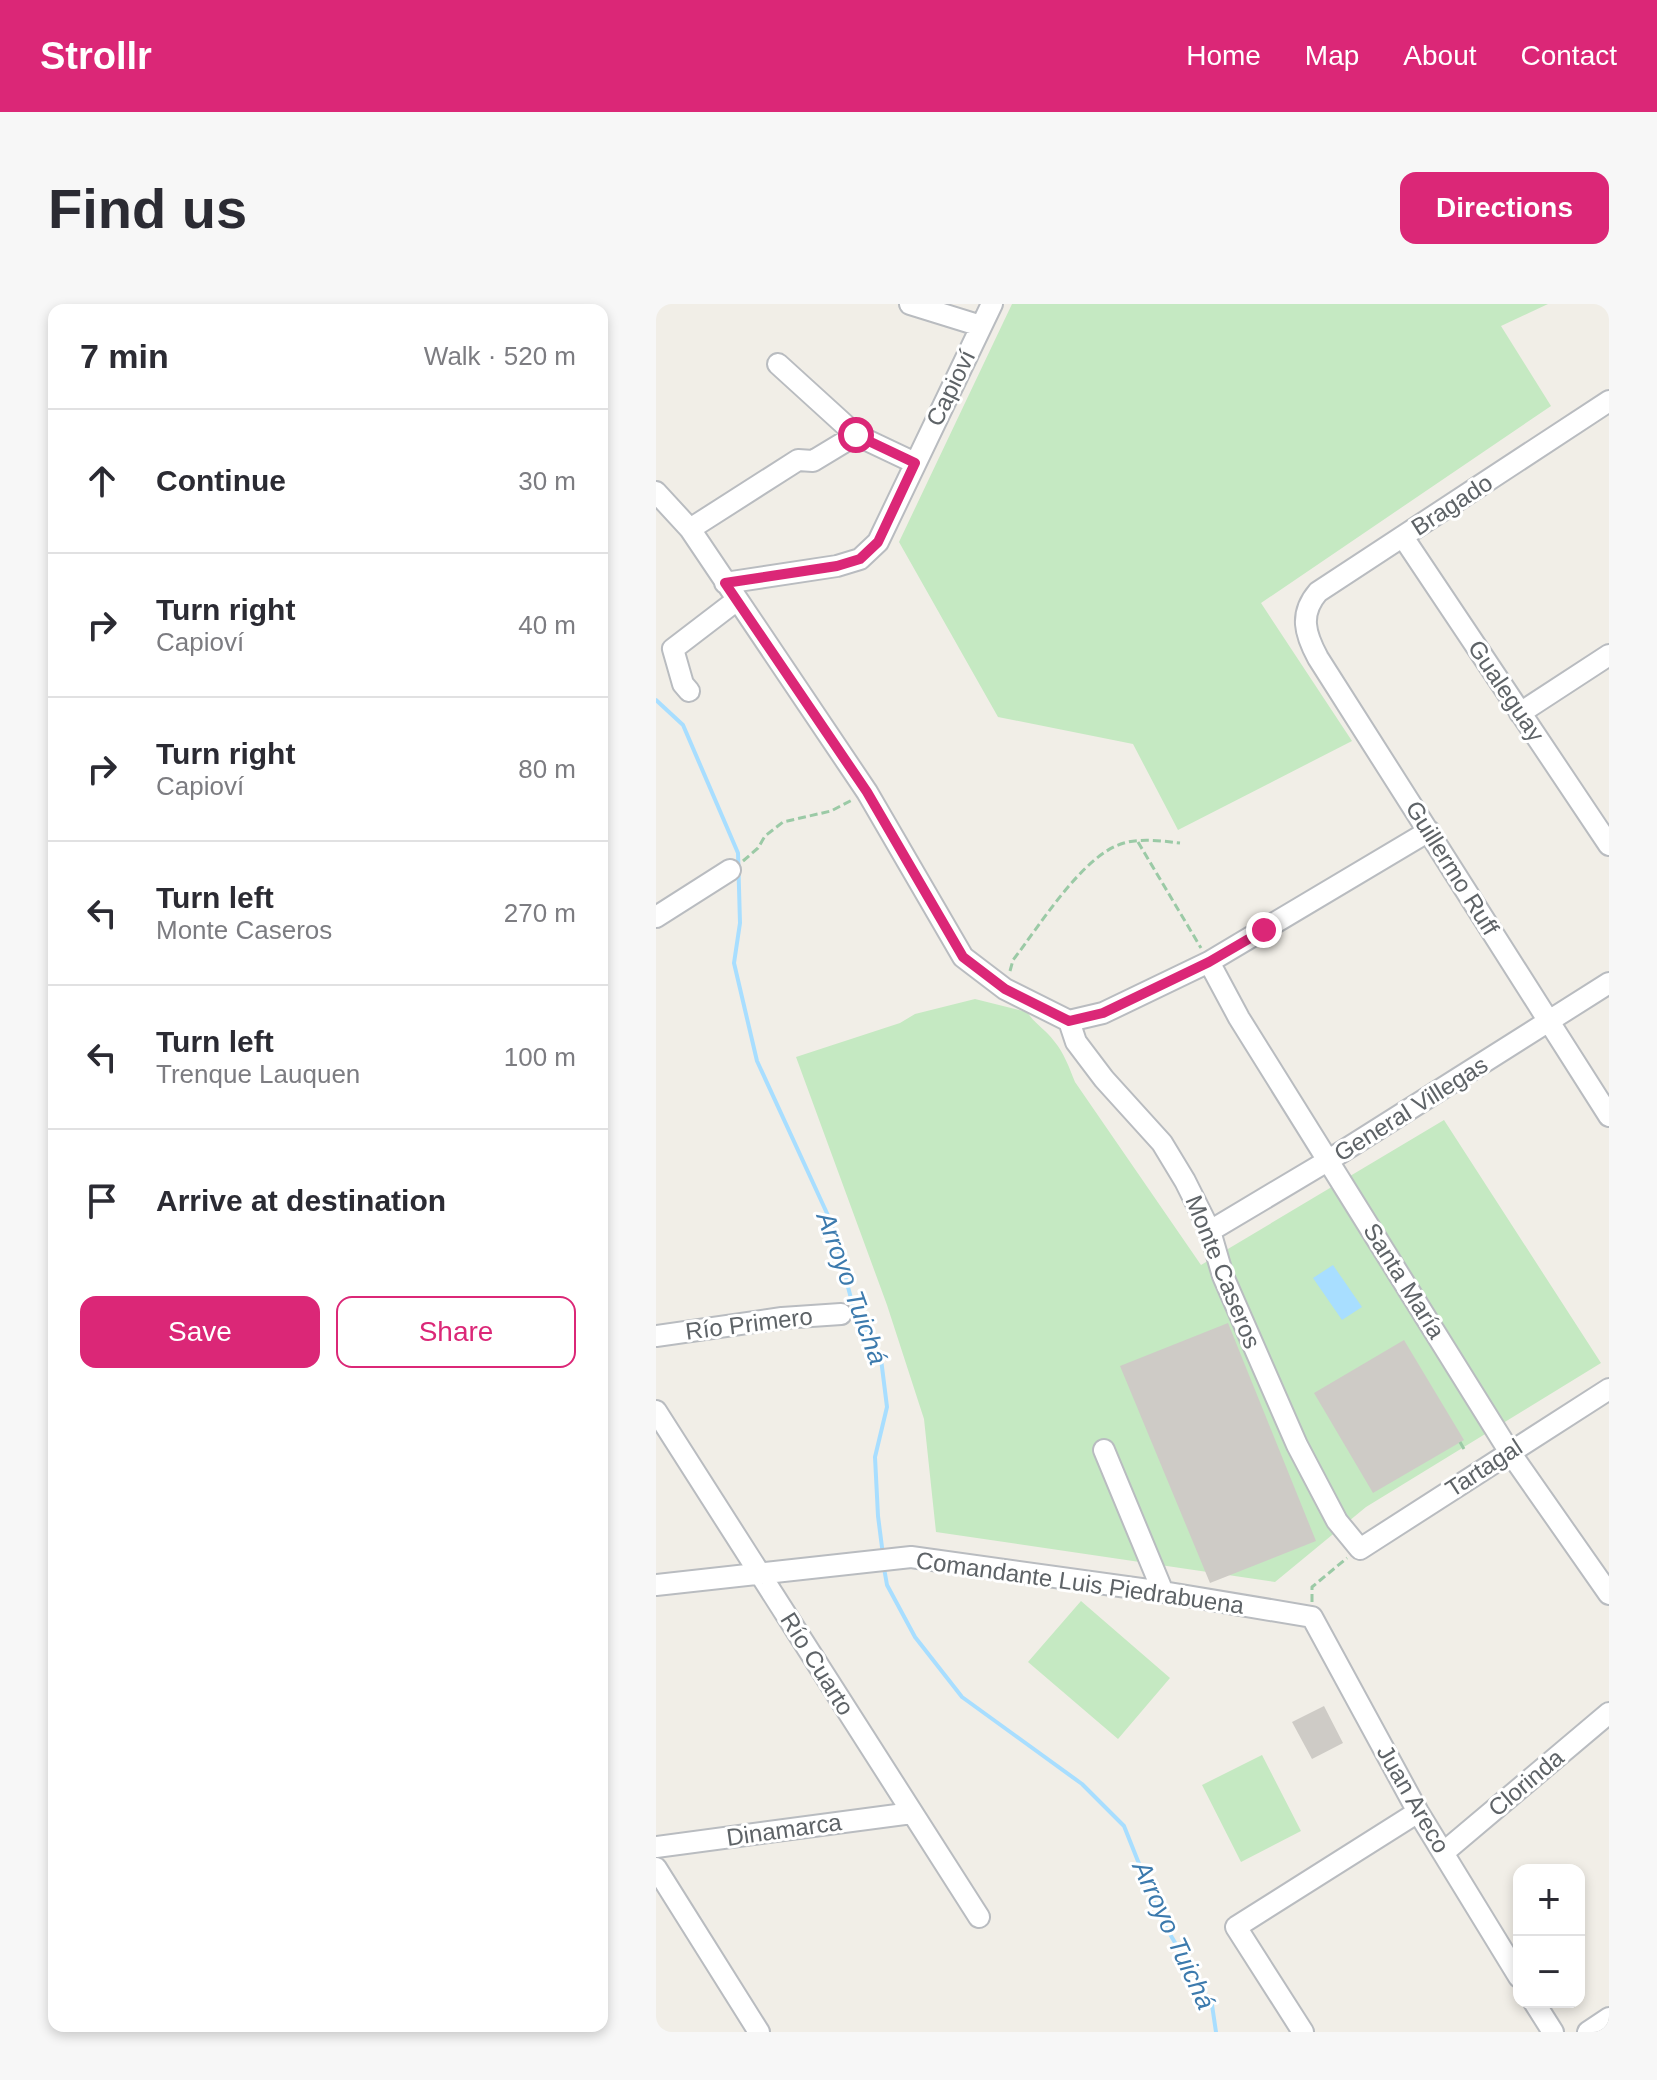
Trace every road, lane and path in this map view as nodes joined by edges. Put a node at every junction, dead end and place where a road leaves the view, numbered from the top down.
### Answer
1 (910, 304) edge
2 (992, 304) edge
3 (981, 326) junction
4 (778, 364) dead end
5 (1609, 401) edge
6 (856, 435) junction
7 (915, 463) junction
8 (656, 492) edge
9 (690, 529) junction
10 (1403, 537) junction
11 (725, 583) junction
12 (737, 600) junction
13 (1304, 616) joint
14 (1609, 655) edge
15 (689, 691) dead end
16 (1520, 713) junction
17 (867, 792) junction
18 (1429, 831) junction
19 (1138, 842) junction
20 (1180, 843) dead end
21 (1609, 845) edge
22 (750, 855) dead end
23 (730, 870) dead end
24 (656, 917) edge
25 (1209, 962) junction
26 (1609, 983) edge
27 (1005, 989) junction
28 (1069, 1021) junction
29 (1548, 1023) junction
30 (1609, 1116) edge
31 (1329, 1160) junction
32 (1210, 1231) junction
33 (841, 1314) dead end
34 (656, 1336) edge
35 (1609, 1389) edge
36 (656, 1411) edge
37 (1460, 1442) dead end
38 (1464, 1449) dead end
39 (1104, 1450) dead end
40 (1509, 1451) junction
41 (1360, 1549) joint
42 (1332, 1570) dead end
43 (761, 1575) junction
44 (656, 1585) edge
45 (1312, 1587) dead end
46 (1163, 1592) junction
47 (1609, 1594) edge
48 (1312, 1617) joint
49 (1609, 1713) edge
50 (1418, 1812) junction
51 (912, 1813) junction
52 (656, 1847) edge
53 (1443, 1853) junction
54 (656, 1868) edge
55 (979, 1917) dead end
56 (1513, 1967) edge
57 (1538, 2008) edge
58 (1609, 2018) edge
59 (759, 2032) edge
60 (1303, 2032) edge
61 (1553, 2032) edge
62 (1588, 2032) edge

1 - 3 street
2 - 3 street, Capioví
3 - 7 street, Capioví
4 - 6 street
5 - 10 street, Bragado
6 - 7 street
6 - 9 street
7 - 11 street, Capioví
8 - 9 street
9 - 11 street
10 - 13 street, Bragado
10 - 16 street, Gualeguay
11 - 12 street
12 - 15 street
12 - 17 street
13 - 18 street, Guillermo Ruff
14 - 16 street
16 - 21 street, Gualeguay
17 - 22 path
17 - 27 street
18 - 25 street
18 - 29 street, Guillermo Ruff
19 - 20 path
19 - 25 path
19 - 27 path
23 - 24 street
25 - 28 street
25 - 31 street, Santa María
26 - 29 street, General Villegas
27 - 28 street
28 - 32 street, Monte Caseros
29 - 30 street, Guillermo Ruff
29 - 31 street, General Villegas
31 - 32 street, General Villegas
31 - 40 street, Santa María
32 - 41 street, Monte Caseros
33 - 34 street, Río Primero
35 - 40 street, Tartagal
36 - 43 street, Río Cuarto
37 - 38 path
39 - 46 street
40 - 41 street, Tartagal
40 - 47 street, Santa María
42 - 45 path
43 - 44 street, Comandante Luis Piedrabuena
43 - 46 street, Comandante Luis Piedrabuena
43 - 51 street, Río Cuarto
46 - 48 street, Comandante Luis Piedrabuena
48 - 50 street, Juan Areco
49 - 53 street, Clorinda
50 - 53 street, Juan Areco
50 - 60 street
51 - 52 street, Dinamarca
51 - 55 street, Río Cuarto
53 - 56 street, Juan Areco
54 - 59 street
57 - 61 street
58 - 62 street

